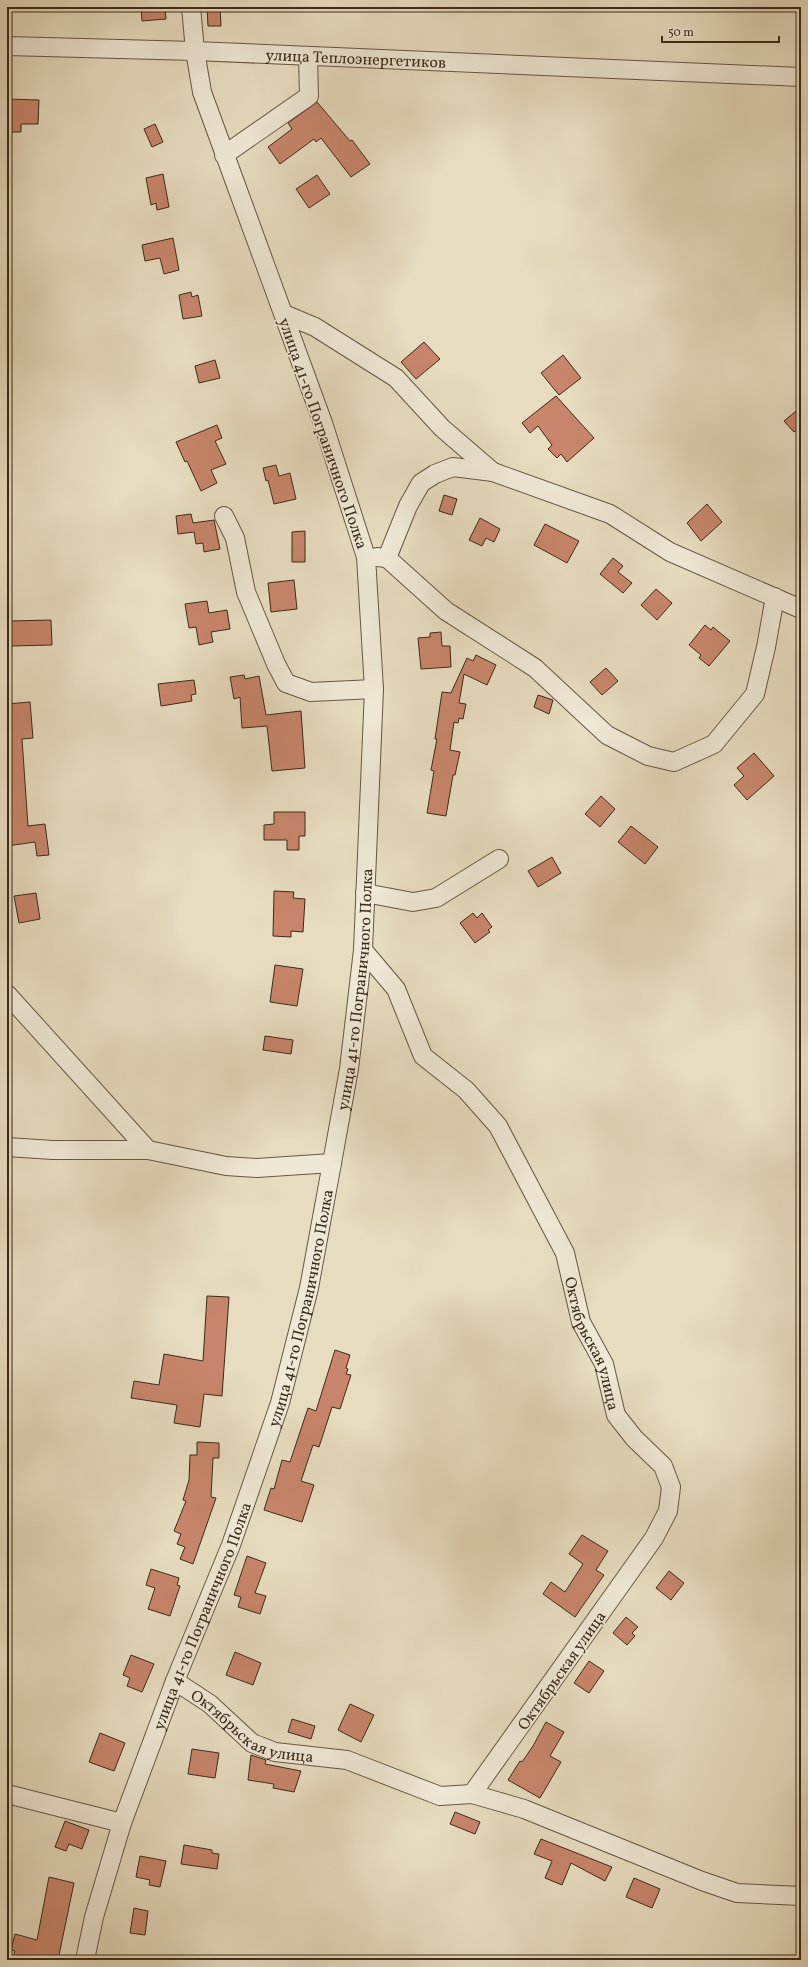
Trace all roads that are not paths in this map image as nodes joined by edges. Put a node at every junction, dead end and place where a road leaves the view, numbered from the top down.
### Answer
1 (191, 7) edge
2 (7, 46) edge
3 (195, 51) junction
4 (308, 56) junction
5 (801, 76) edge
6 (224, 155) junction
7 (284, 314) junction
8 (493, 472) junction
9 (224, 516) dead end
10 (366, 557) junction
11 (387, 558) junction
12 (775, 597) junction
13 (801, 609) edge
14 (374, 689) junction
15 (499, 859) dead end
16 (365, 893) junction
17 (363, 950) junction
18 (7, 994) edge
19 (7, 1147) edge
20 (148, 1150) junction
21 (332, 1163) junction
22 (175, 1681) junction
23 (7, 1794) edge
24 (472, 1794) junction
25 (122, 1823) junction
26 (801, 1896) edge
27 (85, 1960) edge

1 - 3 street, улица 41-го Пограничного Полка
2 - 3 street, улица Теплоэнергетиков
3 - 4 street, улица Теплоэнергетиков
3 - 6 street, улица 41-го Пограничного Полка
4 - 5 street, улица Теплоэнергетиков
4 - 6 street
6 - 7 street, улица 41-го Пограничного Полка
7 - 8 street
7 - 10 street, улица 41-го Пограничного Полка
8 - 11 street
8 - 12 street
9 - 14 street
10 - 11 street
10 - 14 street, улица 41-го Пограничного Полка
11 - 12 street
12 - 13 street
14 - 16 street, улица 41-го Пограничного Полка
15 - 16 street
16 - 17 street, улица 41-го Пограничного Полка
17 - 21 street, улица 41-го Пограничного Полка
17 - 24 street, Октябрьская улица
18 - 20 street
19 - 20 street
20 - 21 street
21 - 22 street, улица 41-го Пограничного Полка
22 - 24 street, Октябрьская улица
22 - 25 street, улица 41-го Пограничного Полка
23 - 25 street
24 - 26 street, Октябрьская улица
25 - 27 street, улица 41-го Пограничного Полка

